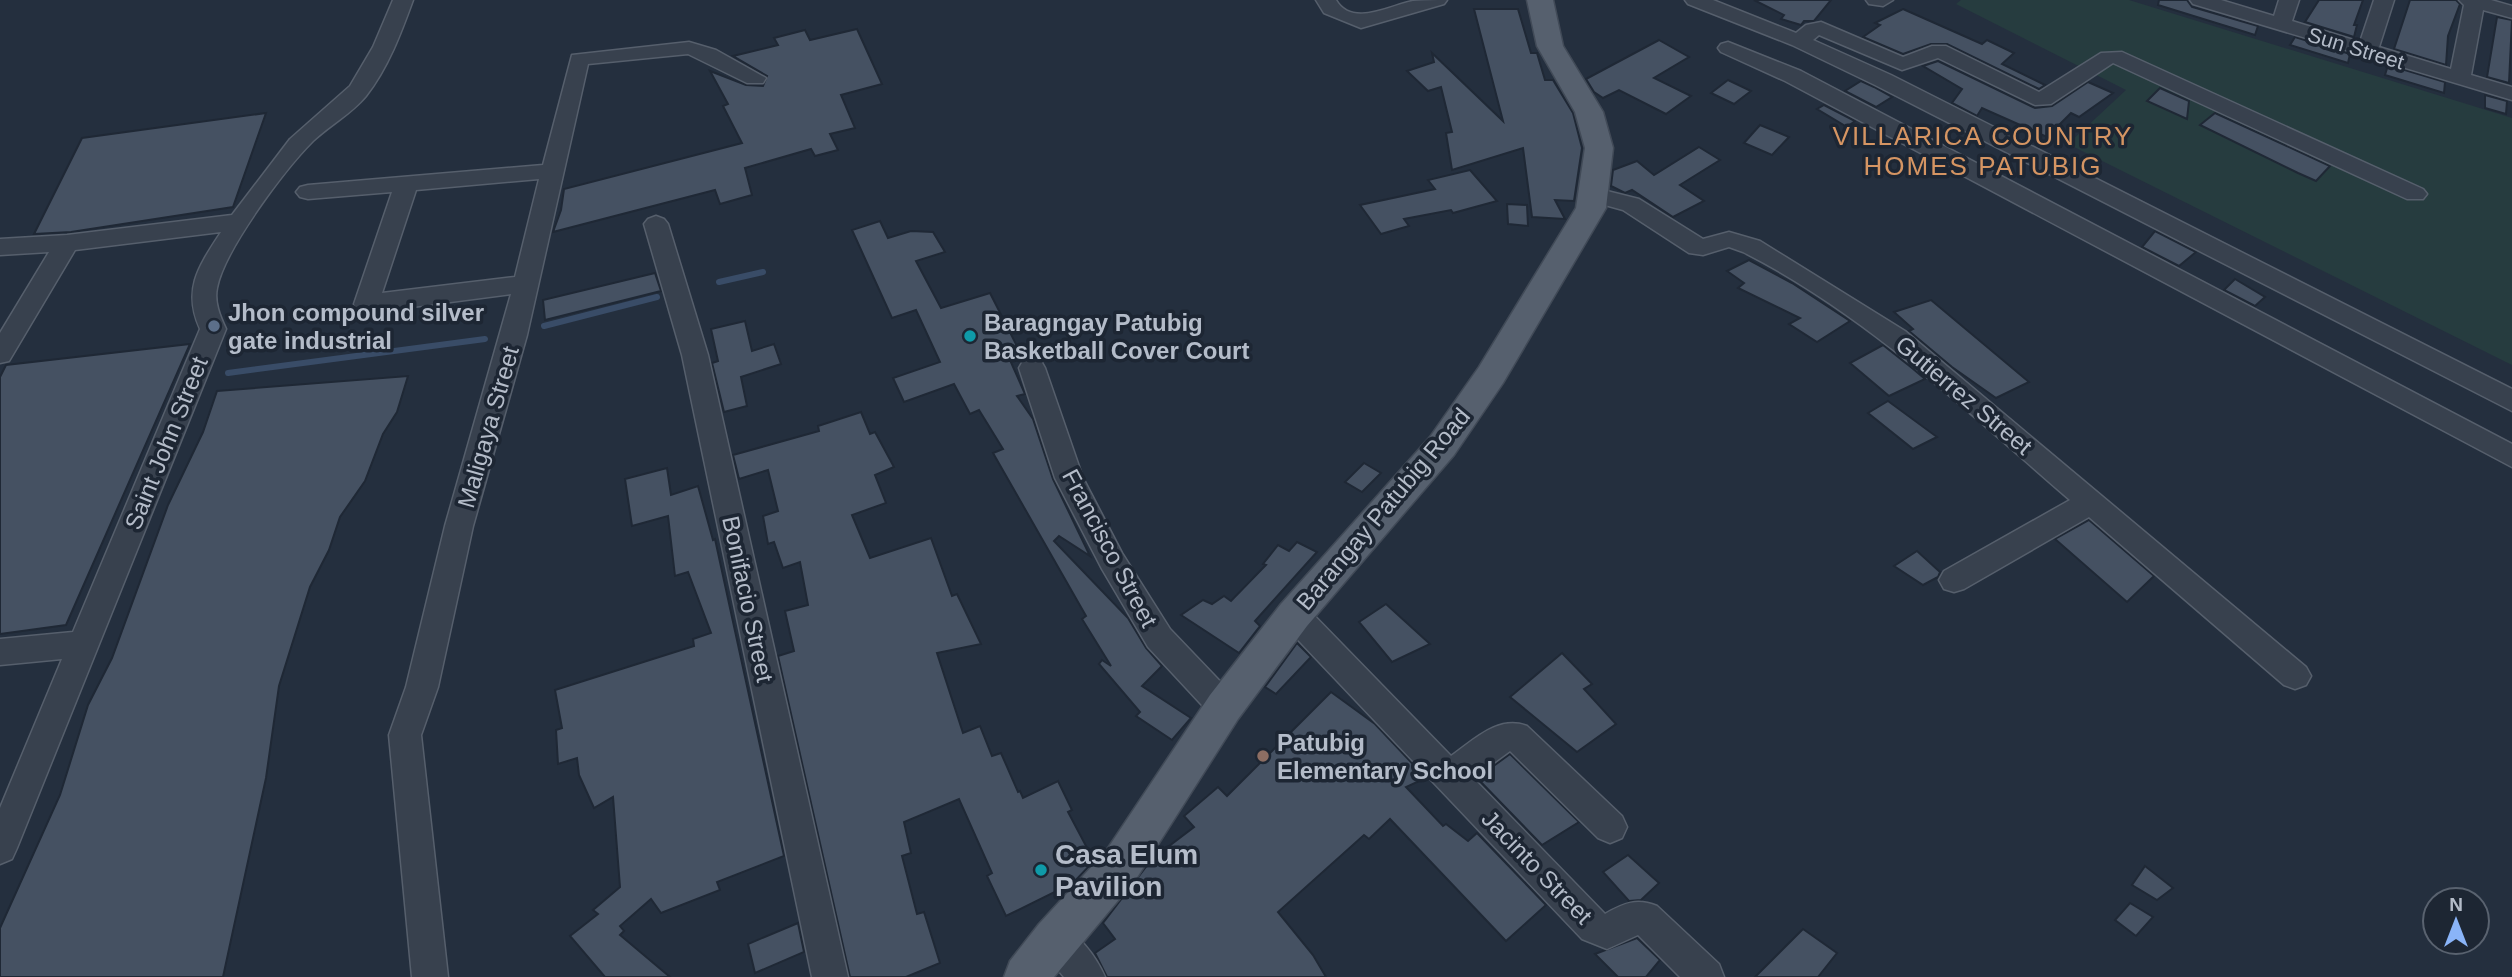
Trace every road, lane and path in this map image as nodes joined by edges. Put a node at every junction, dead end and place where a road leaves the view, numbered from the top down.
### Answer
1 (403, 0) edge
2 (1326, 0) edge
3 (1437, 0) edge
4 (1540, 0) edge
5 (1695, 0) edge
6 (1876, 0) edge
7 (1883, 0) edge
8 (2290, 0) edge
9 (2384, 0) edge
10 (2206, 1) edge
11 (2472, 1) edge
12 (2512, 12) edge
13 (2281, 25) junction
14 (1799, 41) junction
15 (1728, 48) dead end
16 (2367, 51) junction
17 (1828, 54) junction
18 (1793, 76) junction
19 (755, 78) dead end
20 (2459, 79) junction
21 (2512, 94) edge
22 (554, 171) junction
23 (406, 184) junction
24 (308, 192) dead end
25 (2415, 194) dead end
26 (1595, 195) junction
27 (240, 222) junction
28 (656, 224) dead end
29 (67, 243) junction
30 (0, 247) edge
31 (2226, 255) junction
32 (526, 284) junction
33 (2188, 285) junction
34 (0, 354) edge
35 (1032, 368) dead end
36 (2512, 401) edge
37 (2512, 457) edge
38 (2091, 502) junction
39 (1954, 580) dead end
40 (1294, 615) junction
41 (84, 644) junction
42 (0, 652) edge
43 (2295, 676) dead end
44 (1224, 707) junction
45 (1448, 777) junction
46 (1610, 827) dead end
47 (0, 848) edge
48 (1055, 939) junction
49 (430, 977) edge
50 (830, 977) edge
51 (1026, 977) edge
52 (1087, 977) edge
53 (1706, 977) edge

1 - 27 street, Saint John Street
2 - 3 street
4 - 26 main road, Barangay Patubig Road
5 - 14 street
6 - 7 street
8 - 13 street
9 - 16 street
10 - 13 street, Sun Street
11 - 12 street
11 - 20 street
13 - 16 street, Sun Street
14 - 17 street
14 - 25 street
15 - 18 street
16 - 20 street, Sun Street
17 - 18 street
17 - 31 street
18 - 33 street
19 - 22 street, Maligaya Street
20 - 21 street, Sun Street
22 - 23 street
22 - 32 street, Maligaya Street
23 - 24 street
23 - 32 street
26 - 38 street, Gutierrez Street
26 - 40 main road, Barangay Patubig Road
27 - 29 street
27 - 41 street, Saint John Street
28 - 50 street, Bonifacio Street
29 - 30 street
29 - 34 street
31 - 33 street
31 - 36 street
32 - 49 street, Maligaya Street
33 - 37 street
35 - 44 street, Francisco Street
38 - 39 street
38 - 43 street, Gutierrez Street
40 - 44 main road, Barangay Patubig Road
40 - 45 street, Jacinto Street
41 - 42 street
41 - 47 street, Saint John Street
44 - 48 main road, Barangay Patubig Road
45 - 46 street
45 - 53 street, Jacinto Street
48 - 51 main road, Barangay Patubig Road
48 - 52 street

